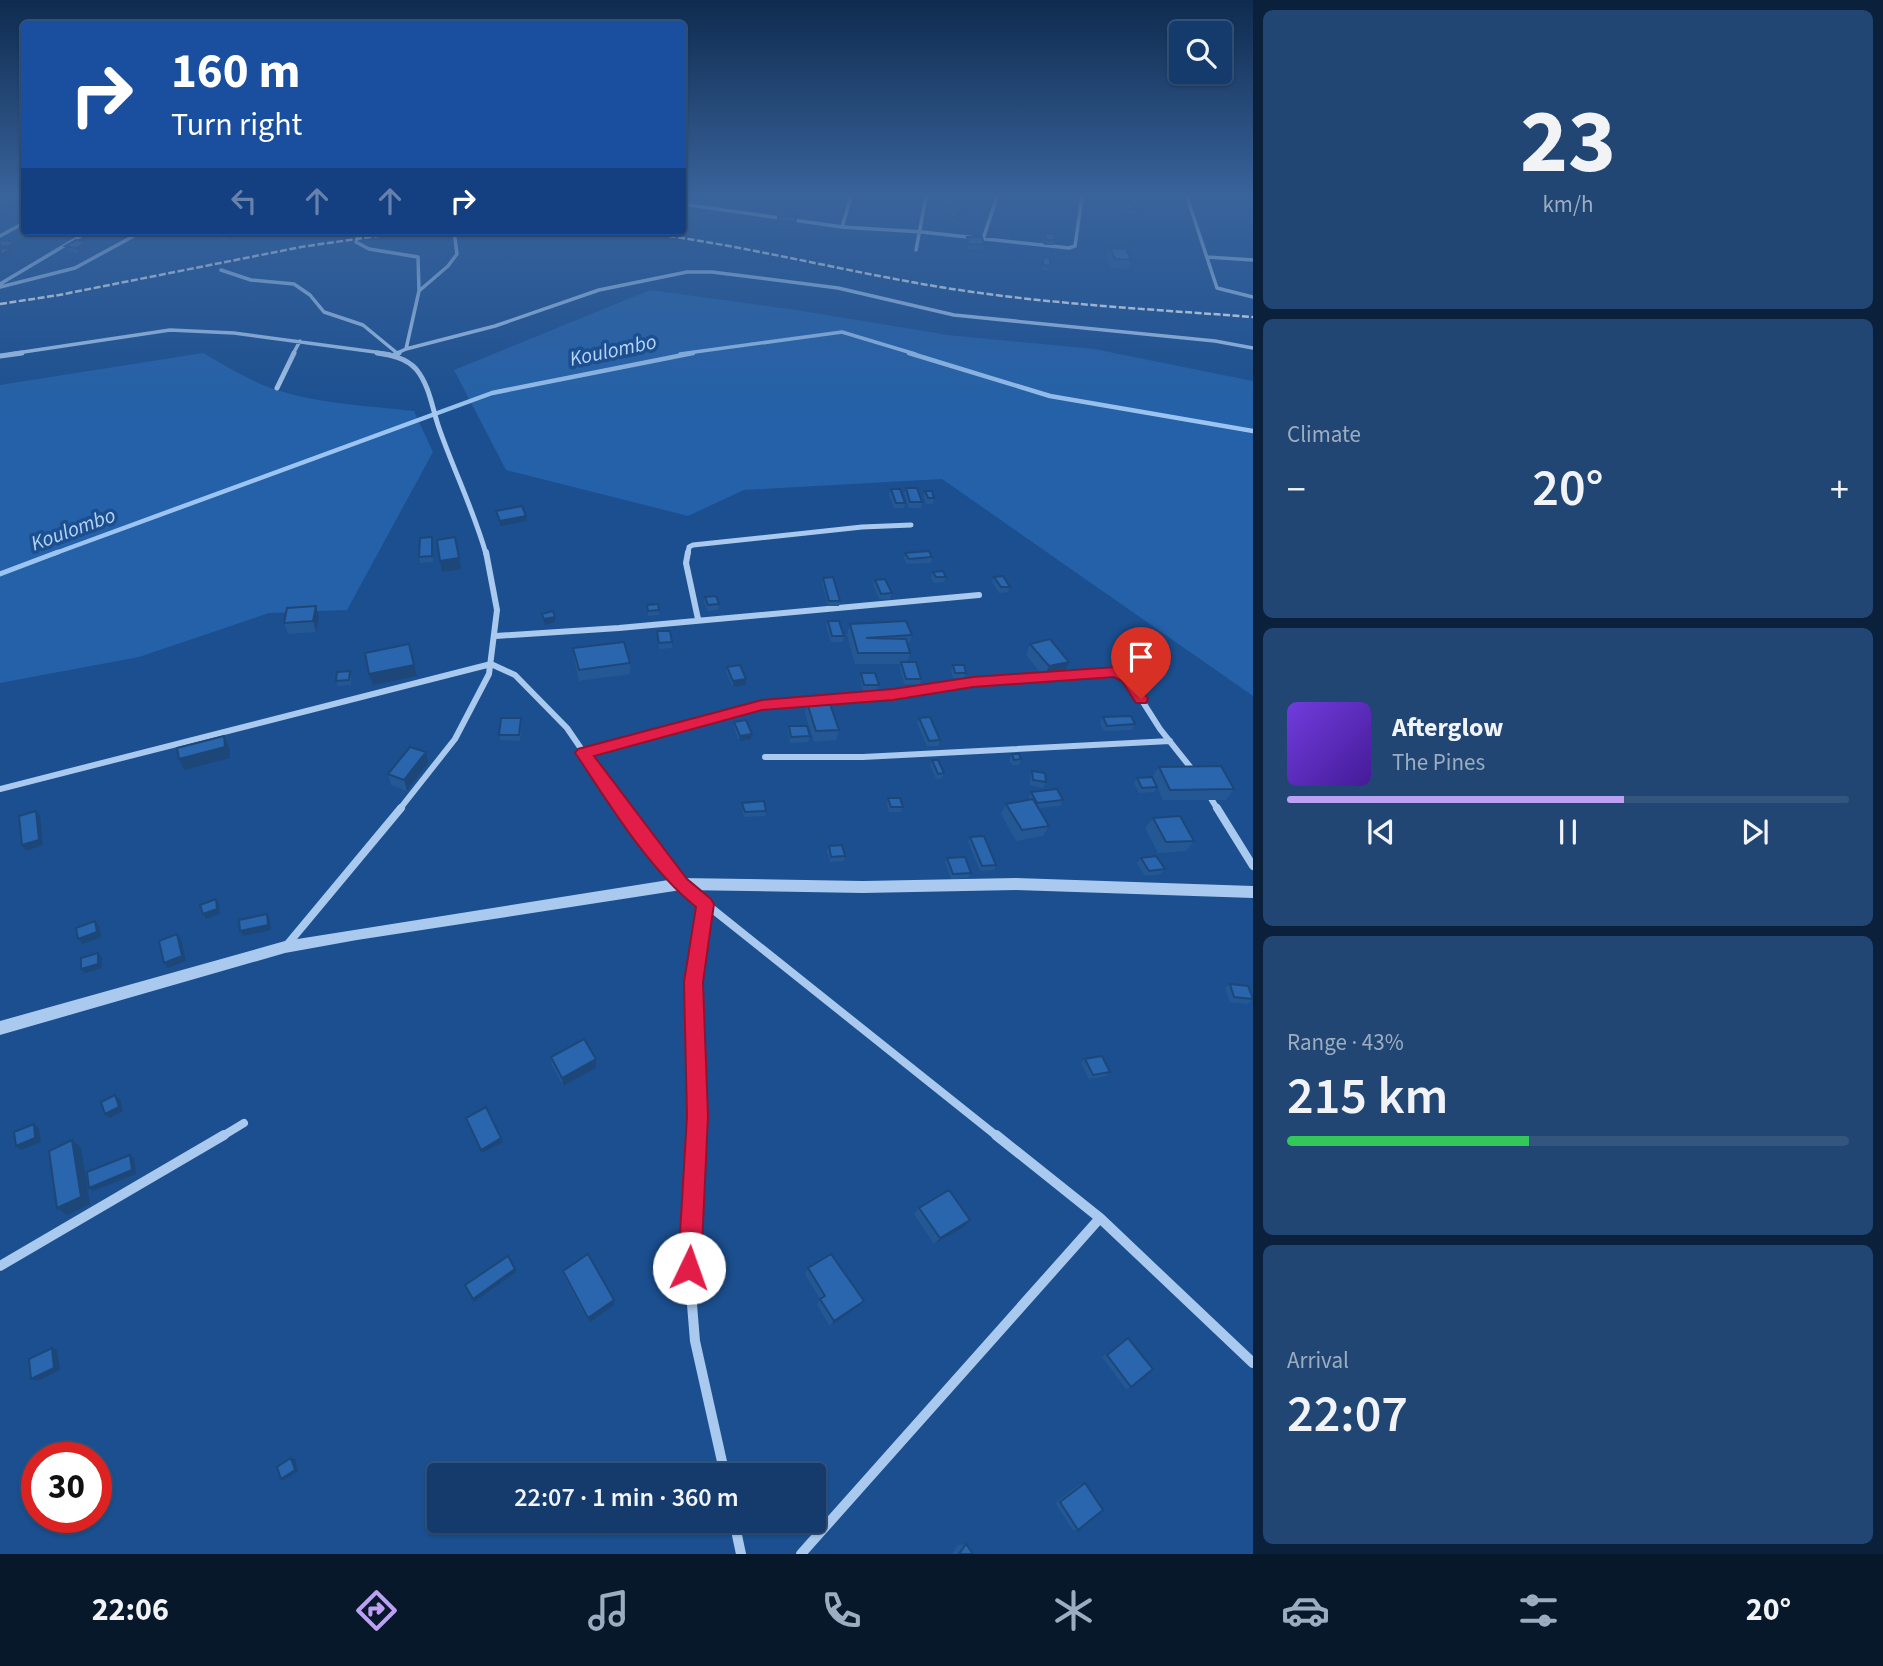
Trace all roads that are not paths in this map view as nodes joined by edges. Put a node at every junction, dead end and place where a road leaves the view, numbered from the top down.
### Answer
1 (27, 270) edge
2 (76, 270) edge
3 (221, 270) dead end
4 (418, 270) edge
5 (444, 270) edge
6 (1211, 270) edge
7 (0, 286) edge
8 (419, 291) junction
9 (1253, 297) edge
10 (300, 341) junction
11 (1253, 348) edge
12 (407, 349) junction
13 (395, 354) junction
14 (0, 356) edge
15 (276, 388) dead end
16 (911, 524) dead end
17 (979, 595) dead end
18 (698, 619) junction
19 (496, 636) junction
20 (491, 664) junction
21 (1170, 741) junction
22 (583, 753) junction
23 (765, 757) dead end
24 (1198, 779) edge
25 (0, 789) edge
26 (1205, 790) edge
27 (1253, 866) edge
28 (681, 884) junction
29 (1253, 892) edge
30 (705, 904) junction
31 (285, 947) junction
32 (0, 1028) edge
33 (244, 1122) dead end
34 (1100, 1218) junction
35 (0, 1266) edge
36 (1253, 1363) edge
37 (722, 1463) edge
38 (737, 1533) edge
39 (741, 1554) edge
40 (801, 1554) edge

1 - 7 street
2 - 7 street
3 - 13 street
4 - 8 street
5 - 8 street
6 - 9 street
8 - 12 street
10 - 13 street
10 - 14 street
10 - 15 street
11 - 12 street
12 - 13 street
13 - 19 street
16 - 18 street
17 - 18 street
18 - 19 street
19 - 20 street
20 - 22 street
20 - 25 street
20 - 31 street
21 - 22 street
21 - 23 street
21 - 24 street
22 - 28 street
26 - 27 street
28 - 29 street
28 - 30 street
28 - 31 street
30 - 34 street
30 - 37 street
31 - 32 street
33 - 35 street
34 - 36 street
34 - 40 street
38 - 39 street

